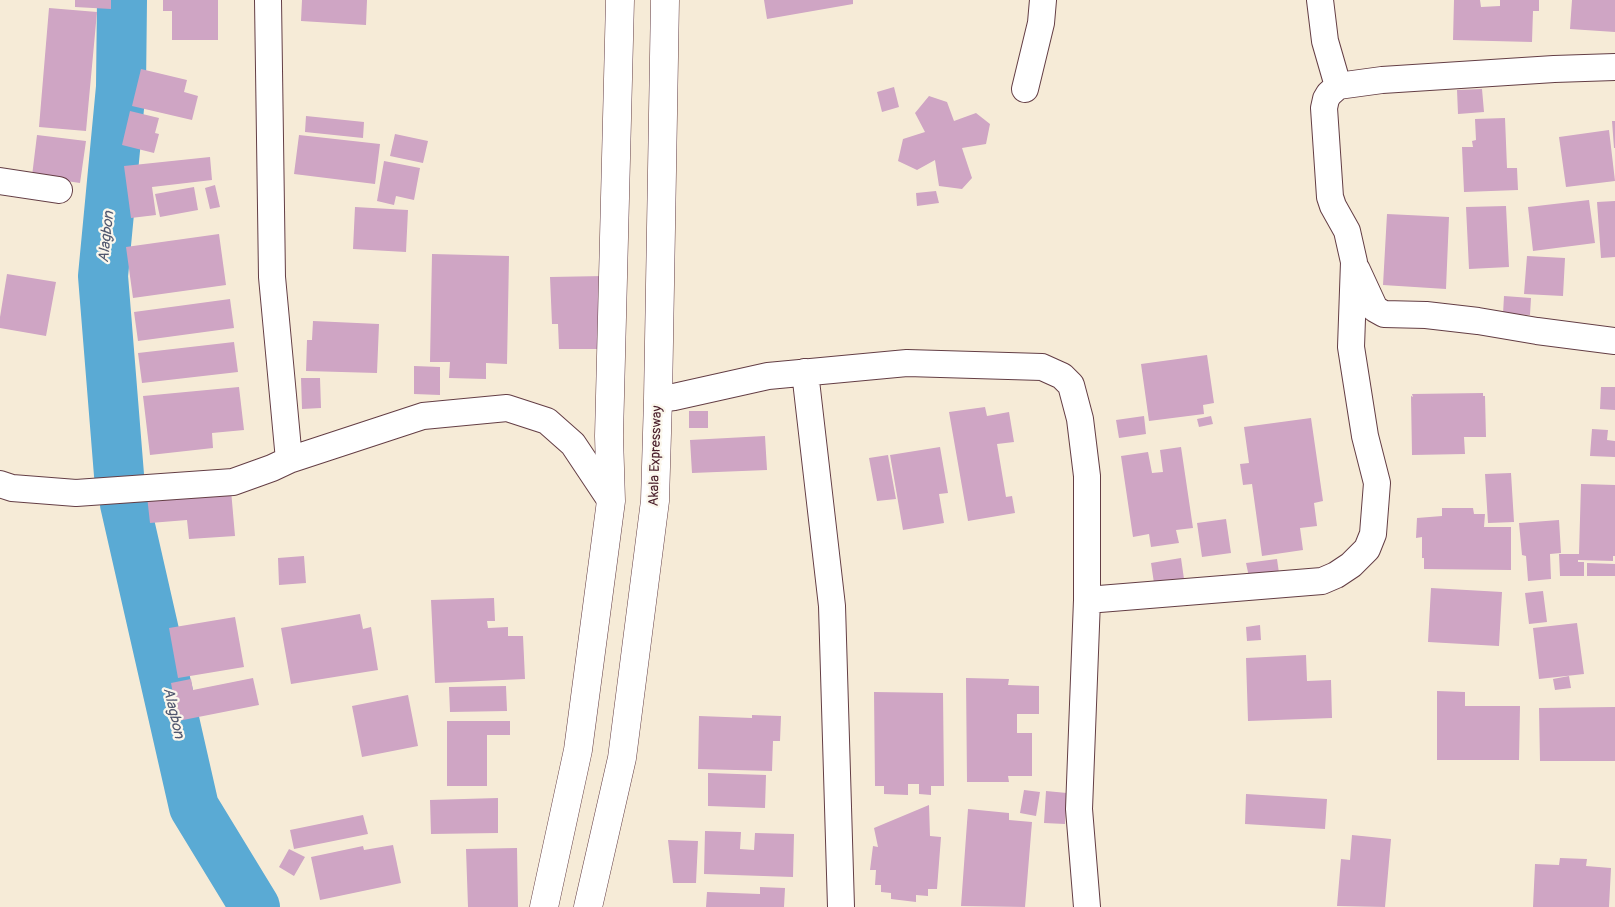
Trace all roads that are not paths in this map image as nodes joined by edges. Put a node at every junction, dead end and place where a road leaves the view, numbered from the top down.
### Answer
1 (268, 0) edge
2 (620, 0) edge
3 (665, 0) edge
4 (1043, 0) edge
5 (1320, 0) edge
6 (1615, 67) edge
7 (1338, 86) junction
8 (1025, 89) dead end
9 (0, 182) edge
10 (59, 190) dead end
11 (1354, 262) junction
12 (1615, 341) edge
13 (805, 372) junction
14 (658, 399) junction
15 (289, 460) junction
16 (0, 484) edge
17 (611, 501) junction
18 (655, 501) junction
19 (1088, 600) junction
20 (544, 907) edge
21 (588, 907) edge
22 (841, 907) edge
23 (1087, 907) edge

1 - 15 street
2 - 17 main road
3 - 14 main road, Akala Expressway
4 - 8 street
5 - 7 street
6 - 7 street
7 - 11 street
9 - 10 street
11 - 12 street
11 - 19 street
13 - 14 street
13 - 19 street
13 - 22 street
14 - 18 main road, Akala Expressway
15 - 16 street
15 - 17 street
17 - 18 main road
17 - 20 main road
18 - 21 main road, Akala Expressway
19 - 23 street

